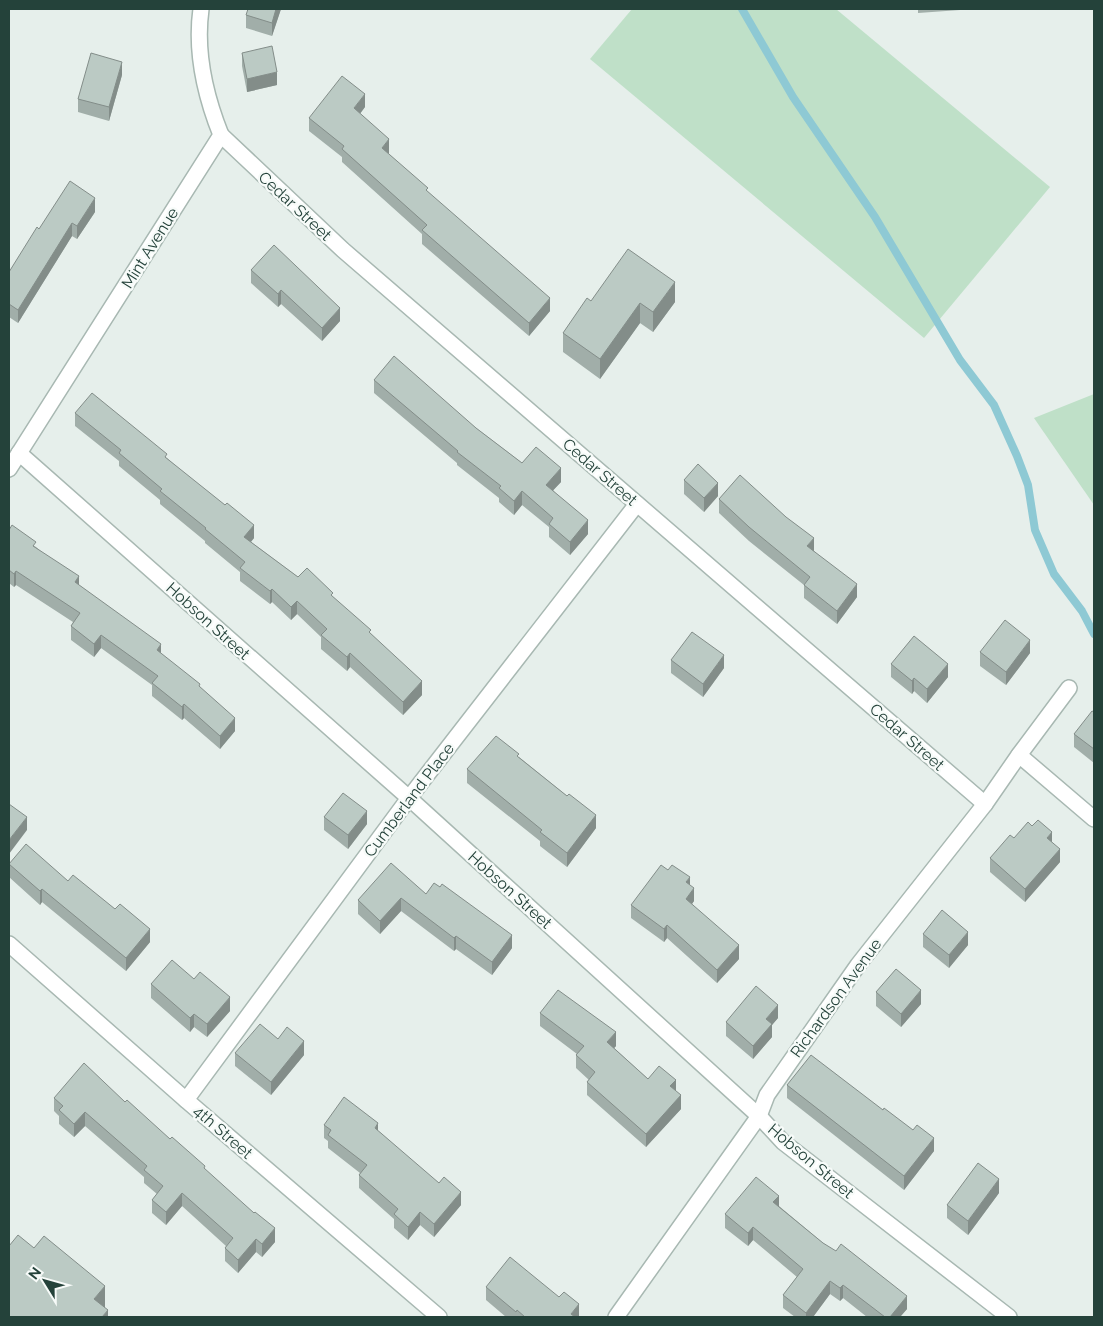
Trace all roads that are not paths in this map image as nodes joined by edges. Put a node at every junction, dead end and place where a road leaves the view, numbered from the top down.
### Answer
1 (201, 9) edge
2 (221, 135) junction
3 (19, 453) junction
4 (9, 469) edge
5 (637, 504) junction
6 (1069, 688) dead end
7 (1019, 755) junction
8 (409, 798) junction
9 (985, 804) junction
10 (1094, 818) edge
11 (9, 944) edge
12 (186, 1100) junction
13 (759, 1116) junction
14 (439, 1317) edge
15 (616, 1317) edge
16 (1009, 1317) edge

1 - 2 street
2 - 3 street, Mint Avenue
2 - 5 street, Cedar Street
3 - 4 street, Mint Avenue
3 - 8 street, Hobson Street
5 - 8 street, Cumberland Place
5 - 9 street, Cedar Street
6 - 7 street, Richardson Avenue
7 - 9 street, Richardson Avenue
7 - 10 street
8 - 12 street, Cumberland Place
8 - 13 street, Hobson Street
9 - 13 street, Richardson Avenue
11 - 12 street, 4th Street
12 - 14 street, 4th Street
13 - 15 street, Richardson Avenue
13 - 16 street, Hobson Street

